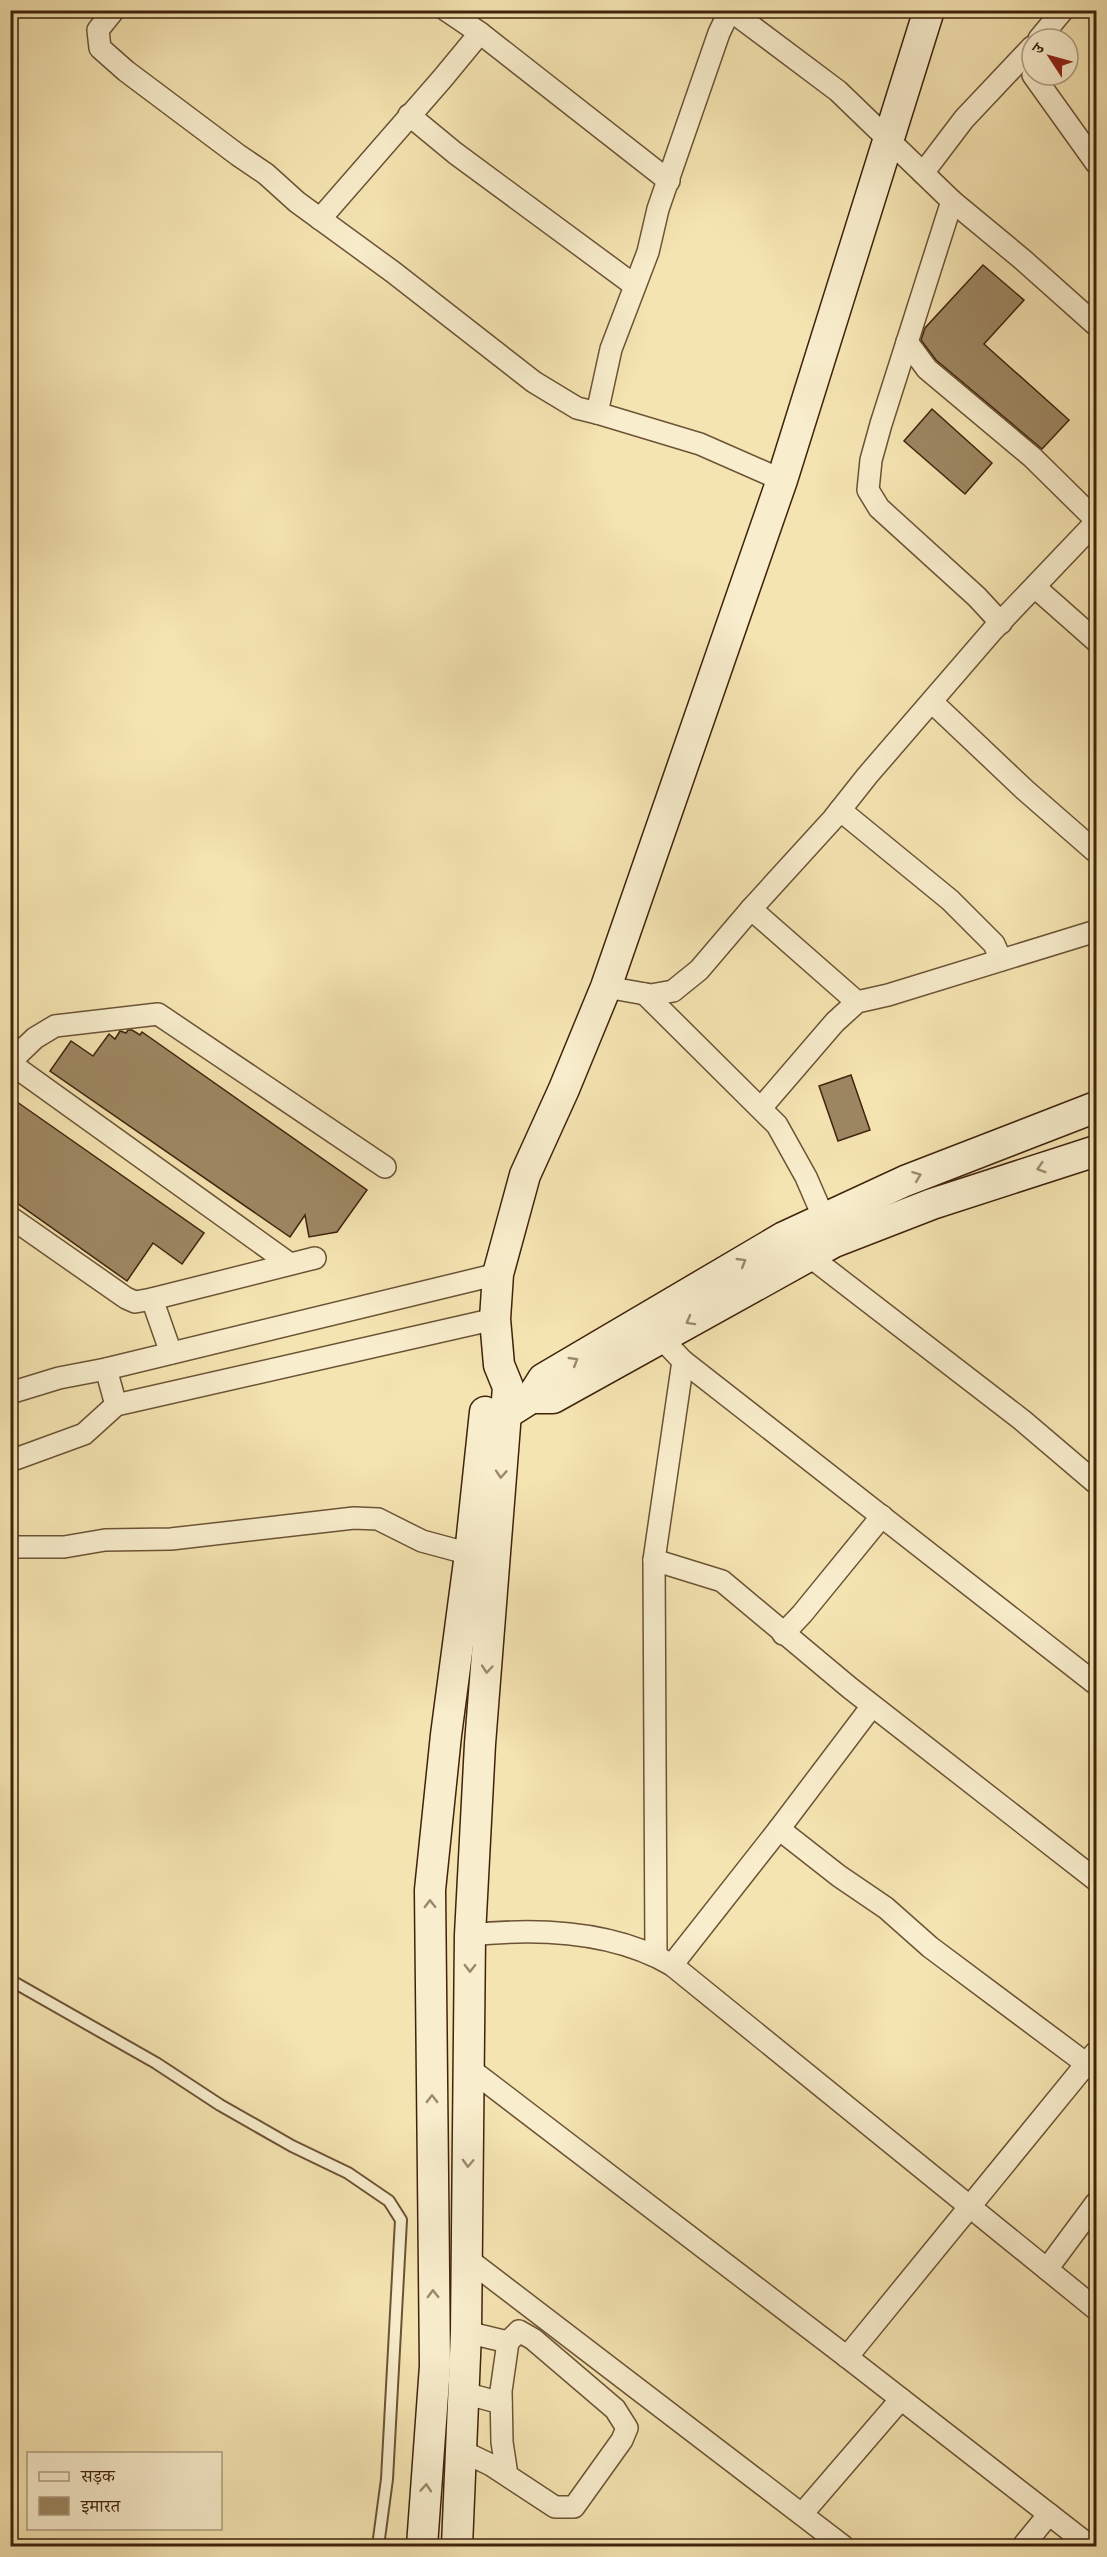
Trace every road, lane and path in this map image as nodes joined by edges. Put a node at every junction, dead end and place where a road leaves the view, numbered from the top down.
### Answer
1 (114, 10) edge
2 (446, 10) edge
3 (929, 10) edge
4 (1064, 10) edge
5 (730, 11) edge
6 (1049, 27) edge
7 (480, 33) junction
8 (1020, 72) edge
9 (1045, 87) edge
10 (409, 115) junction
11 (888, 137) junction
12 (1096, 163) edge
13 (923, 173) junction
14 (669, 181) junction
15 (952, 201) junction
16 (320, 219) junction
17 (634, 285) junction
18 (1096, 325) edge
19 (907, 342) junction
20 (597, 412) junction
21 (782, 480) junction
22 (1096, 521) edge
23 (1036, 588) junction
24 (1001, 623) junction
25 (1096, 640) edge
26 (932, 702) junction
27 (840, 810) junction
28 (1096, 852) edge
29 (751, 909) junction
30 (1096, 931) edge
31 (1001, 960) junction
32 (606, 987) junction
33 (645, 994) junction
34 (857, 1002) junction
35 (10, 1063) edge
36 (1096, 1107) edge
37 (761, 1108) junction
38 (1096, 1151) edge
39 (385, 1167) dead end
40 (10, 1217) edge
41 (829, 1230) junction
42 (808, 1255) junction
43 (315, 1258) dead end
44 (290, 1264) junction
45 (498, 1274) junction
46 (152, 1299) junction
47 (495, 1319) junction
48 (660, 1337) junction
49 (171, 1353) junction
50 (683, 1361) junction
51 (106, 1369) junction
52 (10, 1393) edge
53 (531, 1398) junction
54 (116, 1405) junction
55 (494, 1422) junction
56 (10, 1461) edge
57 (1096, 1483) edge
58 (882, 1516) junction
59 (10, 1547) edge
60 (471, 1554) junction
61 (654, 1560) junction
62 (783, 1634) junction
63 (1096, 1683) edge
64 (872, 1706) junction
65 (779, 1829) junction
66 (1096, 1880) edge
67 (470, 1935) junction
68 (664, 1961) junction
69 (10, 1980) edge
70 (1093, 2063) edge
71 (470, 2069) junction
72 (1096, 2203) edge
73 (969, 2206) junction
74 (465, 2257) junction
75 (1047, 2269) junction
76 (1096, 2309) edge
77 (466, 2332) junction
78 (508, 2342) junction
79 (847, 2357) junction
80 (464, 2393) junction
81 (902, 2399) junction
82 (501, 2403) junction
83 (462, 2451) junction
84 (507, 2475) junction
85 (802, 2514) junction
86 (1049, 2514) junction
87 (378, 2547) edge
88 (422, 2547) edge
89 (457, 2547) edge
90 (843, 2547) edge
91 (1023, 2547) edge
92 (1090, 2547) edge

1 - 16 street
2 - 7 street
3 - 11 street
4 - 6 street
5 - 11 street
5 - 14 street
7 - 10 street
7 - 14 street
8 - 13 street
9 - 12 street
10 - 16 street
10 - 17 street
11 - 13 street
11 - 21 street
13 - 15 street
14 - 17 street
15 - 18 street
15 - 19 street
16 - 20 street
17 - 20 street
19 - 22 street
19 - 24 street
20 - 21 street
21 - 32 street
22 - 23 street
23 - 24 street
23 - 25 street
24 - 26 street
26 - 27 street
26 - 28 street
27 - 29 street
27 - 31 street
29 - 33 street
29 - 34 street
30 - 31 street
31 - 34 street
32 - 33 street
32 - 45 street
33 - 37 street
34 - 37 street
35 - 39 street
35 - 44 street
41 -> 36 street
37 - 41 street
38 -> 41 street
40 - 46 street
41 - 42 street
53 -> 41 street
42 -> 48 street
42 - 57 street
43 - 44 street
44 - 46 street
45 - 47 street
45 - 49 street
46 - 49 street
47 - 54 street
47 - 55 street
48 - 50 street
48 - 53 street
49 - 51 street
50 - 58 street
50 - 61 street
51 - 52 street
51 - 54 street
53 - 55 street
54 - 56 street
55 - 60 street
55 -> 67 street
58 - 62 street
58 - 63 street
59 - 60 street
88 -> 60 street
61 - 62 street
61 - 68 street
62 - 64 street
64 - 65 street
64 - 66 street
65 - 68 street
65 - 70 street
67 - 68 street
67 -> 71 street
68 - 73 street
69 - 87 lane
70 - 73 street
71 -> 74 street
71 - 79 street
72 - 75 street
73 - 75 street
73 - 79 street
74 - 77 street
74 - 85 street
75 - 76 street
77 - 78 street
77 - 80 street
78 - 82 street
78 - 84 street
79 - 81 street
80 - 82 street
80 - 83 street
81 - 85 street
81 - 86 street
82 - 84 street
83 - 84 street
83 - 89 street
85 - 90 street
86 - 91 street
86 - 92 street

